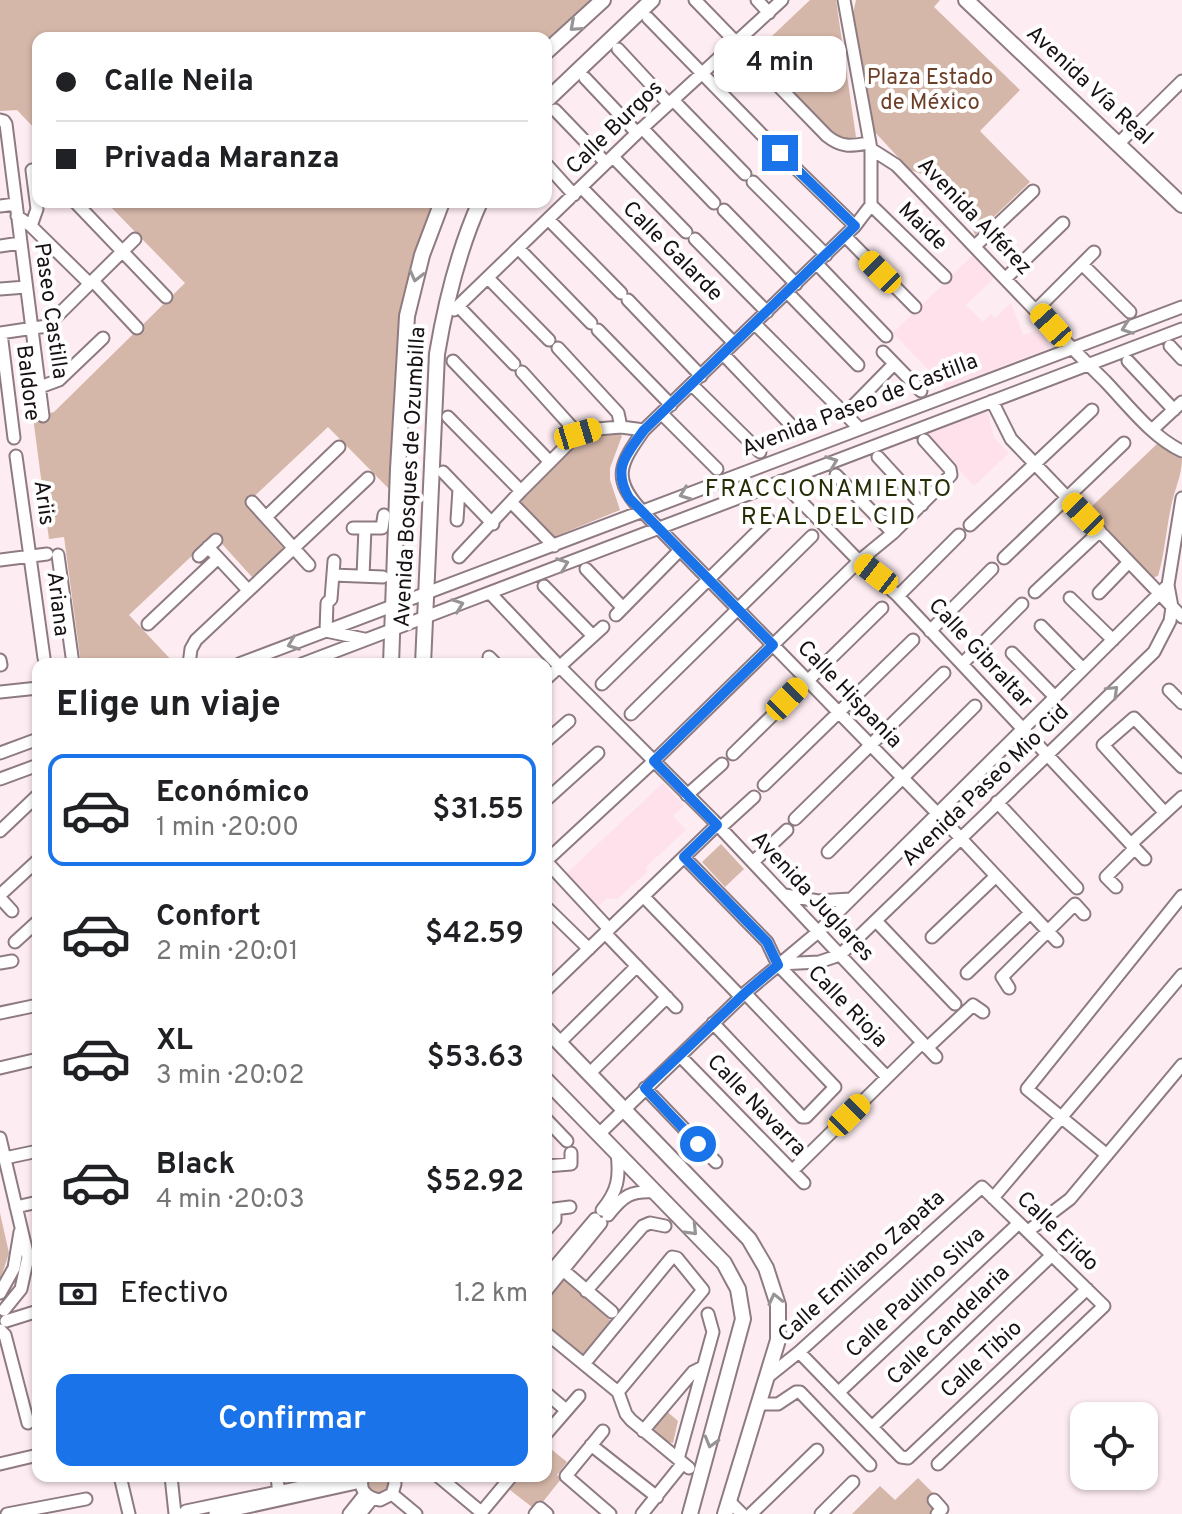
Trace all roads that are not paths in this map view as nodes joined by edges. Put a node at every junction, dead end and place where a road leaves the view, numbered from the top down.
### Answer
1 (603, 0) edge
2 (652, 0) edge
3 (695, 0) edge
4 (757, 0) edge
5 (782, 0) edge
6 (966, 0) edge
7 (845, 1) edge
8 (769, 13) junction
9 (648, 18) dead end
10 (736, 43) junction
11 (552, 47) edge
12 (618, 49) dead end
13 (702, 73) junction
14 (585, 78) dead end
15 (1182, 81) edge
16 (671, 102) junction
17 (552, 104) edge
18 (552, 106) edge
19 (0, 120) edge
20 (640, 130) junction
21 (1118, 144) junction
22 (870, 146) junction
23 (609, 160) junction
24 (898, 168) junction
25 (552, 169) edge
26 (871, 181) junction
27 (578, 191) junction
28 (1033, 191) dead end
29 (871, 205) junction
30 (1182, 205) edge
31 (0, 206) edge
32 (37, 208) edge
33 (81, 208) edge
34 (440, 208) edge
35 (477, 208) edge
36 (16, 210) junction
37 (549, 220) junction
38 (1063, 223) dead end
39 (31, 226) junction
40 (855, 226) junction
41 (845, 236) junction
42 (135, 239) dead end
43 (20, 243) junction
44 (0, 246) edge
45 (975, 246) junction
46 (519, 249) junction
47 (123, 252) junction
48 (1094, 252) dead end
49 (826, 255) junction
50 (817, 264) junction
51 (1082, 264) junction
52 (945, 277) dead end
53 (488, 278) junction
54 (1006, 278) junction
55 (91, 282) junction
56 (26, 287) junction
57 (792, 288) junction
58 (0, 289) edge
59 (166, 297) dead end
60 (915, 307) dead end
61 (1182, 307) edge
62 (1036, 310) junction
63 (767, 312) junction
64 (1130, 312) dead end
65 (755, 324) junction
66 (137, 328) dead end
67 (1182, 329) edge
68 (31, 330) junction
69 (0, 333) edge
70 (886, 336) dead end
71 (103, 338) dead end
72 (734, 343) junction
73 (1170, 346) dead end
74 (1072, 348) junction
75 (883, 352) dead end
76 (723, 354) junction
77 (1182, 359) edge
78 (453, 361) dead end
79 (1128, 361) dead end
80 (894, 364) junction
81 (858, 365) dead end
82 (1088, 365) junction
83 (701, 376) junction
84 (692, 385) junction
85 (40, 387) junction
86 (921, 391) dead end
87 (992, 401) junction
88 (1178, 406) edge
89 (666, 410) junction
90 (1092, 410) dead end
91 (845, 414) junction
92 (43, 416) dead end
93 (448, 417) dead end
94 (792, 426) dead end
95 (621, 427) junction
96 (859, 428) junction
97 (1153, 429) junction
98 (644, 430) junction
99 (578, 434) junction
100 (14, 438) dead end
101 (924, 440) dead end
102 (1124, 443) dead end
103 (339, 447) dead end
104 (1182, 451) edge
105 (760, 452) dead end
106 (16, 456) dead end
107 (878, 457) dead end
108 (550, 462) junction
109 (1034, 463) junction
110 (717, 469) dead end
111 (443, 472) dead end
112 (836, 475) dead end
113 (368, 478) dead end
114 (781, 481) junction
115 (459, 489) junction
116 (521, 491) junction
117 (1067, 497) junction
118 (1182, 498) edge
119 (252, 502) dead end
120 (512, 503) junction
121 (922, 505) junction
122 (642, 511) junction
123 (384, 515) dead end
124 (266, 517) junction
125 (457, 520) dead end
126 (769, 520) dead end
127 (493, 524) junction
128 (970, 525) dead end
129 (658, 527) junction
130 (1100, 531) junction
131 (893, 533) junction
132 (959, 535) dead end
133 (812, 536) dead end
134 (554, 546) junction
135 (208, 547) dead end
136 (293, 547) junction
137 (680, 550) junction
138 (30, 556) junction
139 (459, 557) dead end
140 (218, 558) junction
141 (1004, 558) dead end
142 (0, 560) edge
143 (334, 561) dead end
144 (859, 561) junction
145 (1129, 562) junction
146 (309, 565) dead end
147 (586, 569) dead end
148 (992, 569) dead end
149 (333, 575) junction
150 (363, 576) junction
151 (383, 577) dead end
152 (709, 580) junction
153 (544, 586) dead end
154 (1164, 589) junction
155 (248, 590) junction
156 (1035, 592) dead end
157 (490, 593) junction
158 (1099, 593) dead end
159 (426, 595) junction
160 (898, 596) junction
161 (1070, 598) dead end
162 (1022, 604) dead end
163 (392, 607) junction
164 (1172, 607) junction
165 (882, 608) dead end
166 (739, 611) junction
167 (330, 616) junction
168 (425, 617) junction
169 (1182, 617) edge
170 (352, 622) junction
171 (148, 624) dead end
172 (1041, 626) dead end
173 (603, 627) dead end
174 (392, 629) junction
175 (326, 631) junction
176 (930, 631) junction
177 (593, 636) junction
178 (364, 639) junction
179 (913, 640) dead end
180 (1113, 640) junction
181 (773, 645) junction
182 (1012, 653) dead end
183 (44, 658) dead end
184 (72, 658) edge
185 (190, 658) edge
186 (255, 658) edge
187 (317, 658) edge
188 (391, 658) edge
189 (423, 658) edge
190 (551, 658) edge
191 (552, 659) edge
192 (962, 664) junction
193 (560, 667) junction
194 (1083, 669) junction
195 (944, 673) dead end
196 (552, 674) edge
197 (805, 680) junction
198 (602, 684) dead end
199 (32, 689) edge
200 (0, 692) edge
201 (1055, 697) junction
202 (975, 706) dead end
203 (838, 713) junction
204 (631, 714) dead end
205 (569, 721) dead end
206 (1023, 729) junction
207 (552, 736) edge
208 (32, 741) edge
209 (870, 745) junction
210 (0, 753) edge
211 (598, 753) dead end
212 (733, 754) dead end
213 (1047, 755) junction
214 (654, 761) junction
215 (722, 764) dead end
216 (32, 767) edge
217 (1182, 767) edge
218 (902, 778) junction
219 (0, 779) edge
220 (764, 785) dead end
221 (552, 795) edge
222 (687, 795) junction
223 (754, 797) dead end
224 (1182, 797) edge
225 (32, 801) edge
226 (997, 802) junction
227 (937, 813) junction
228 (1165, 813) junction
229 (795, 819) dead end
230 (719, 827) junction
231 (787, 830) dead end
232 (0, 831) edge
233 (960, 838) junction
234 (1133, 846) junction
235 (828, 852) dead end
236 (552, 855) edge
237 (684, 857) junction
238 (1145, 859) dead end
239 (753, 862) junction
240 (32, 866) edge
241 (552, 868) edge
242 (995, 877) junction
243 (1116, 887) dead end
244 (1077, 888) dead end
245 (785, 895) junction
246 (643, 896) junction
247 (1182, 896) edge
248 (0, 897) edge
249 (850, 899) junction
250 (12, 911) dead end
251 (552, 913) edge
252 (1030, 913) junction
253 (1084, 914) dead end
254 (876, 921) junction
255 (32, 926) edge
256 (607, 931) junction
257 (818, 932) junction
258 (932, 937) dead end
259 (1053, 937) junction
260 (15, 942) dead end
261 (589, 949) junction
262 (840, 955) junction
263 (778, 965) junction
264 (637, 966) junction
265 (967, 973) dead end
266 (1182, 975) edge
267 (552, 984) edge
268 (1009, 988) dead end
269 (743, 995) junction
270 (955, 1004) dead end
271 (32, 1006) edge
272 (983, 1012) dead end
273 (0, 1013) edge
274 (713, 1023) junction
275 (552, 1035) edge
276 (559, 1043) junction
277 (925, 1045) junction
278 (680, 1056) junction
279 (936, 1057) dead end
280 (32, 1060) edge
281 (1182, 1065) edge
282 (0, 1068) edge
283 (589, 1074) junction
284 (887, 1077) junction
285 (552, 1086) edge
286 (645, 1088) junction
287 (624, 1110) junction
288 (1062, 1119) junction
289 (552, 1125) edge
290 (599, 1134) junction
291 (0, 1138) edge
292 (567, 1141) dead end
293 (32, 1152) edge
294 (571, 1153) dead end
295 (617, 1153) junction
296 (1107, 1155) junction
297 (5, 1158) junction
298 (716, 1162) dead end
299 (552, 1166) edge
300 (792, 1171) junction
301 (804, 1183) dead end
302 (982, 1187) joint
303 (656, 1192) junction
304 (993, 1198) junction
305 (32, 1203) edge
306 (16, 1207) junction
307 (570, 1207) dead end
308 (552, 1209) edge
309 (601, 1218) junction
310 (665, 1226) dead end
311 (1024, 1227) junction
312 (20, 1231) junction
313 (32, 1254) edge
314 (1052, 1255) junction
315 (32, 1259) edge
316 (563, 1270) junction
317 (552, 1271) edge
318 (552, 1284) edge
319 (21, 1289) junction
320 (1087, 1289) junction
321 (586, 1291) junction
322 (0, 1293) edge
323 (32, 1308) edge
324 (612, 1312) dead end
325 (32, 1313) edge
326 (708, 1314) dead end
327 (2, 1319) edge
328 (552, 1338) edge
329 (799, 1352) junction
330 (584, 1364) junction
331 (703, 1367) junction
332 (769, 1376) junction
333 (679, 1388) junction
334 (618, 1392) junction
335 (839, 1392) junction
336 (579, 1396) dead end
337 (552, 1398) edge
338 (693, 1399) junction
339 (760, 1404) junction
340 (566, 1410) junction
341 (28, 1423) dead end
342 (873, 1426) junction
343 (552, 1427) edge
344 (603, 1431) dead end
345 (643, 1431) junction
346 (591, 1445) junction
347 (817, 1450) dead end
348 (32, 1456) edge
349 (684, 1463) junction
350 (0, 1464) edge
351 (938, 1464) dead end
352 (870, 1465) dead end
353 (121, 1482) edge
354 (172, 1482) edge
355 (278, 1482) edge
356 (341, 1482) edge
357 (362, 1482) edge
358 (395, 1482) edge
359 (445, 1482) edge
360 (507, 1482) edge
361 (853, 1482) dead end
362 (392, 1494) junction
363 (279, 1495) junction
364 (369, 1497) junction
365 (657, 1497) junction
366 (86, 1499) dead end
367 (934, 1500) dead end
368 (728, 1508) edge
369 (480, 1513) edge
370 (7, 1514) edge
371 (129, 1514) edge
372 (175, 1514) edge
373 (183, 1514) edge
374 (215, 1514) edge
375 (349, 1514) edge
376 (360, 1514) edge
377 (416, 1514) edge
378 (535, 1514) edge
379 (547, 1514) edge
380 (610, 1514) edge
381 (642, 1514) edge
382 (690, 1514) edge
383 (742, 1514) edge
384 (751, 1514) edge
385 (821, 1514) edge
386 (937, 1514) edge

1 -> 11 main road
2 - 17 main road
3 - 10 street
4 - 8 street
5 - 8 street, Calle Burgos
6 - 21 main road, Avenida Vía Real
7 - 22 street
8 - 10 street, Calle Burgos
9 - 13 street
10 - 13 street, Calle Burgos
10 - 22 street
12 - 16 street
13 - 16 street, Calle Burgos
13 - 40 street
14 - 20 street
15 - 21 street
16 - 20 street, Calle Burgos
16 - 49 street
18 - 23 street
19 - 36 street, Paseo Castilla
20 - 23 street, Calle Burgos
20 - 57 street
21 - 30 main road, Avenida Vía Real
22 - 24 street, Avenida Alférez
22 - 26 street
23 - 27 street, Calle Burgos
23 - 63 street
24 - 26 street
24 - 45 street, Avenida Alférez
25 - 27 street, Calle Galarde
26 - 29 street
27 - 37 street, Calle Burgos
27 - 72 street, Calle Galarde
28 - 45 street
29 - 40 street, Calle Hispania
29 - 52 street, Maide
31 - 36 street
32 - 39 street
33 - 47 street
34 -> 163 main road, Avenida Bosques de Ozumbilla
35 - 159 main road, Avenida Bosques de Ozumbilla
36 - 39 street
36 - 43 street, Paseo Castilla
37 - 46 street, Calle Burgos
37 - 83 street
38 - 54 street
39 - 55 street
40 - 41 street, Calle Hispania
41 - 49 street, Calle Hispania
41 - 60 street
42 - 47 street
43 - 44 street
43 - 56 street, Paseo Castilla
45 - 54 street, Avenida Alférez
46 - 53 street, Calle Burgos
46 - 89 street
47 - 55 street
47 - 59 street
48 - 51 street
49 - 50 street, Calle Hispania
50 - 57 street, Calle Hispania
50 - 70 street
51 - 62 street
51 - 64 street
53 - 95 street
53 - 99 street, Calle Burgos
54 - 62 street, Avenida Alférez
55 - 66 street
55 - 68 street
56 - 58 street
56 - 68 street, Paseo Castilla
57 - 63 street, Calle Hispania
57 - 81 street
61 -> 74 street, Avenida Paseo de Castilla
62 - 74 street, Avenida Alférez
63 - 65 street, Calle Hispania
65 - 72 street, Calle Hispania
65 - 91 street
67 - 82 street, Avenida Paseo de Castilla
68 - 69 street
68 - 85 street, Paseo Castilla
69 - 100 street, Baldore
71 - 85 street
72 - 76 street, Calle Hispania
73 - 77 street
74 - 82 street, Avenida Alférez
74 - 96 street, Avenida Paseo de Castilla
75 - 80 street
76 - 83 street, Calle Hispania
76 - 94 street
78 - 108 street
79 - 88 street
80 - 86 street
80 - 91 street
82 - 87 street, Avenida Paseo de Castilla
82 - 97 street, Avenida Alférez
83 - 84 street, Calle Hispania
84 - 89 street, Calle Hispania
84 - 105 street
85 - 92 street, Paseo Castilla
87 - 109 street
114 -> 87 street, Avenida Paseo de Castilla
88 - 97 street
89 - 98 street, Calle Hispania
89 - 110 street
90 - 109 street
91 - 96 street
93 - 116 street
95 - 98 street
95 - 99 street
96 -> 122 street, Avenida Paseo de Castilla
97 - 104 street, Avenida Alférez
98 - 122 street, Calle Hispania
99 - 108 street
101 - 121 street
102 - 117 street
103 - 124 street
106 - 138 street, Ariis
107 - 121 street
108 - 116 street
109 - 117 street
109 - 128 street
111 - 115 street
112 - 131 street
113 - 136 street
114 - 129 street, Avenida Paseo de Castilla
114 - 144 street, Calle Gibraltar
115 - 125 street
115 - 127 street
116 - 120 street
117 - 130 street
117 - 141 street
118 - 154 street
119 - 124 street
120 - 127 street
120 - 134 street
121 - 131 street
122 - 129 street, Calle Hispania
122 - 134 street, Avenida Paseo de Castilla
123 - 150 street
124 - 136 street
126 - 152 street
127 - 139 street
129 - 137 street, Calle Hispania
157 -> 129 street, Avenida Paseo de Castilla
130 - 145 street
130 - 156 street
131 - 144 street
132 - 160 street
133 - 166 street
134 - 159 street, Avenida Paseo de Castilla
135 - 140 street
136 - 146 street
136 - 155 street
137 - 147 street
137 - 152 street, Calle Hispania
138 - 142 street
138 - 183 street, Ariana
138 - 184 street
140 - 155 street
140 - 171 street
143 - 149 street
144 - 160 street, Calle Gibraltar
144 - 181 street
145 - 154 street
145 - 158 street
148 - 176 street
149 - 150 street
149 - 167 street
150 - 151 street
152 - 166 street, Calle Hispania
152 - 198 street
153 - 177 street
154 - 164 street
154 - 180 street, Avenida Paseo Mio Cid
155 - 185 street
168 -> 157 street, Avenida Paseo de Castilla
157 - 190 street, Avenida Juglares
159 - 163 street, Avenida Paseo de Castilla
159 - 168 main road, Avenida Bosques de Ozumbilla
160 - 176 street, Calle Gibraltar
161 - 180 street
162 - 192 street
163 - 170 street, Avenida Paseo de Castilla
163 - 174 main road, Avenida Bosques de Ozumbilla
164 - 169 street
213 -> 164 street, Avenida Paseo Mio Cid
165 - 197 street
166 - 181 street, Calle Hispania
166 - 204 street
167 - 170 street
167 - 175 street
168 - 174 street, Avenida Paseo de Castilla
168 - 189 main road, Avenida Bosques de Ozumbilla
170 - 175 street, Avenida Paseo de Castilla
172 - 194 street
173 - 177 street
174 - 178 street, Avenida Paseo de Castilla
174 - 188 main road, Avenida Bosques de Ozumbilla
175 - 178 street
175 -> 186 street, Avenida Paseo de Castilla
176 - 192 street, Calle Gibraltar
177 - 193 street
178 - 187 street, Avenida Paseo de Castilla
179 - 203 street
180 - 194 street, Avenida Paseo Mio Cid
181 - 197 street, Calle Hispania
181 - 214 street
182 - 201 street
191 - 193 street, Avenida Juglares
192 - 206 street, Calle Gibraltar
193 - 196 street
193 - 214 street, Avenida Juglares
194 - 201 street, Avenida Paseo Mio Cid
195 - 209 street
197 - 203 street, Calle Hispania
197 - 212 street
199 - 200 street
201 - 206 street, Avenida Paseo Mio Cid
202 - 218 street
203 - 209 street, Calle Hispania
203 - 220 street
205 - 207 street
206 - 213 street, Calle Gibraltar
206 - 227 street, Avenida Paseo Mio Cid
208 - 210 street
209 - 218 street, Calle Hispania
209 - 229 street
211 - 221 street
213 - 226 street, Avenida Paseo Mio Cid
213 - 234 street, Calle Gibraltar
214 - 222 street, Avenida Juglares
214 - 236 street
215 - 222 street
216 - 219 street
217 - 228 street
218 - 227 street, Calle Hispania
218 - 235 street
222 - 230 street, Avenida Juglares
223 - 230 street
224 - 228 street
225 - 232 street
226 - 233 street, Avenida Paseo Mio Cid
226 - 244 street
227 - 233 street, Calle Hispania
227 - 249 street, Avenida Paseo Mio Cid
228 - 234 street
230 - 237 street
230 - 239 street, Avenida Juglares
231 - 239 street
233 - 242 street, Calle Hispania
233 - 254 street, Avenida Paseo Mio Cid
234 - 238 street, Calle Gibraltar
234 - 243 street
237 - 246 street
237 - 263 street, Calle Rioja
239 - 245 street, Avenida Juglares
240 - 248 street
241 - 256 street
242 - 252 street, Calle Hispania
242 - 258 street
245 - 249 street
245 - 257 street, Avenida Juglares
246 - 256 street
246 - 269 street
247 - 288 street
248 - 250 street
249 - 257 street, Avenida Paseo Mio Cid
251 - 261 street
252 - 259 street, Calle Hispania
252 - 265 street
253 - 259 street
254 - 262 street, Avenida Paseo Mio Cid
254 - 270 street
255 - 260 street
256 - 261 street
256 - 264 street
257 - 262 street, Avenida Juglares
257 - 263 street, Avenida Paseo Mio Cid
259 - 268 street
261 - 267 street
262 - 263 street
262 - 277 street, Avenida Juglares
263 - 269 street, Avenida Paseo Mio Cid
263 - 284 street, Calle Rioja
264 - 276 street
264 - 283 street
266 - 288 street
269 - 274 street, Avenida Paseo Mio Cid
269 - 274 street
271 - 273 street
272 - 277 street
274 - 278 street, Avenida Paseo Mio Cid
275 - 276 main road
276 - 283 main road
277 - 279 street, Avenida Juglares
277 - 284 street
278 - 286 street, Avenida Paseo Mio Cid
278 - 300 street, Calle Navarra
280 - 282 street
281 - 296 street, Calle Paulino Silva
283 - 287 main road
284 - 300 street
285 - 290 main road
286 - 287 street, Avenida Paseo Mio Cid
286 - 298 street
287 - 290 street, Avenida Paseo Mio Cid
332 -> 287 main road
288 - 296 street
288 - 304 street
289 - 292 street
290 - 295 main road
291 - 297 street
293 - 297 street
294 - 299 street
295 - 303 main road
295 - 309 street
296 - 311 street, Calle Paulino Silva
297 - 306 street
300 - 301 street, Calle Navarra
302 - 304 street, Calle Ejido
302 - 329 street, Calle Emiliano Zapata
303 - 309 street
303 -> 382 main road
304 - 311 street, Calle Ejido
305 - 306 street
306 - 312 street
307 - 308 street
309 - 316 street
309 - 317 street
310 - 321 street
311 - 314 street, Calle Ejido
311 - 335 street, Calle Paulino Silva
312 - 313 street
312 - 322 street
314 - 320 street, Calle Ejido
314 - 342 street, Calle Candelaria
315 - 319 street
316 - 318 street
316 - 321 street
319 - 323 street
319 - 327 street
320 - 342 street, Calle Tibio
320 - 351 street, Calle Ejido
321 - 324 street
325 - 327 street
326 - 331 street
327 - 341 street
328 - 330 street
329 - 332 street, Calle Emiliano Zapata
329 - 335 street
330 - 334 street
330 - 334 street
331 - 333 street
331 - 338 street
332 - 339 main road
333 - 338 street
333 - 345 street
334 - 345 street
335 - 342 street
336 - 340 street
337 - 340 street
338 - 349 street
339 - 352 street
339 - 368 main road
340 - 343 street
344 - 346 street
345 - 349 street
346 - 365 street
346 - 380 street
347 - 384 street
348 - 350 street
349 - 365 street
353 - 371 street
354 - 372 street
355 - 363 street
356 - 363 street
357 - 364 street
358 - 362 street
359 - 369 street
360 - 369 street
361 - 385 street
362 - 364 street
362 - 377 street
363 - 373 street
363 - 374 street
364 - 375 street
364 - 376 street
365 - 381 street
366 - 370 street
367 - 386 street
368 - 383 street
378 - 379 street

